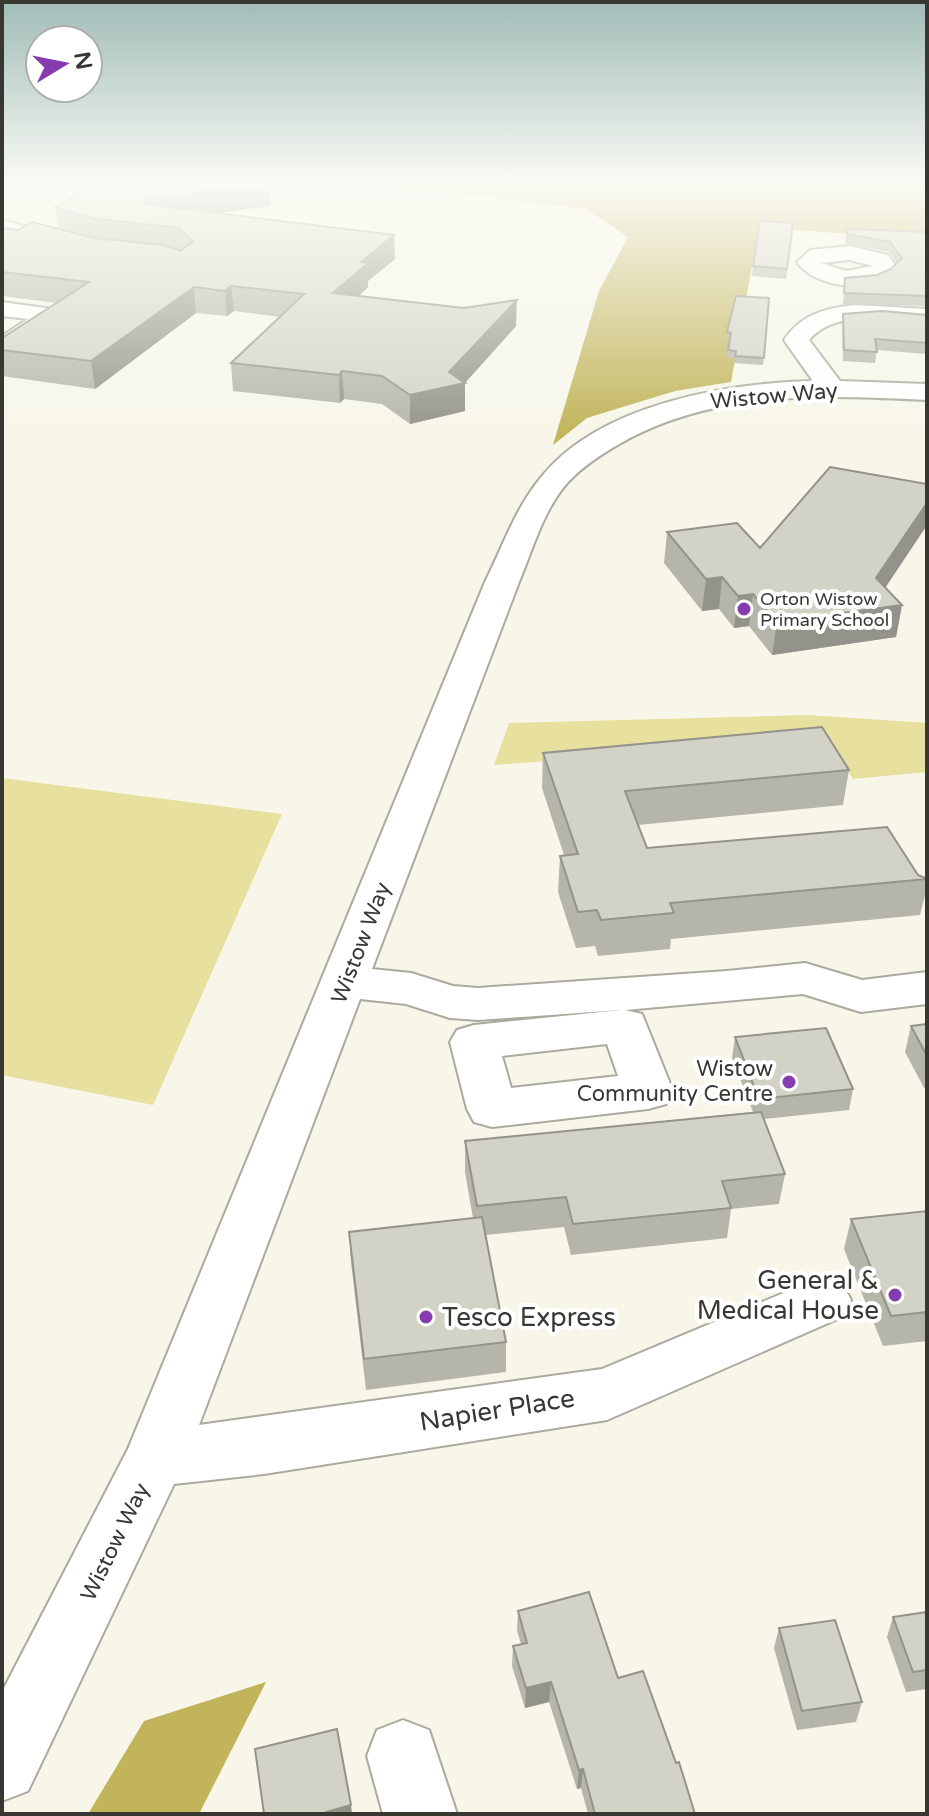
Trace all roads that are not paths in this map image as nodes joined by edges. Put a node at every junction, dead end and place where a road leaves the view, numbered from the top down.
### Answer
1 (839, 276) dead end
2 (2, 309) edge
3 (833, 315) junction
4 (927, 316) edge
5 (2, 347) edge
6 (832, 389) junction
7 (927, 392) edge
8 (346, 982) junction
9 (927, 988) edge
10 (822, 1300) dead end
11 (155, 1458) junction
12 (2, 1765) edge

1 - 3 street
2 - 5 street
3 - 4 street
3 - 6 street
6 - 7 street, Wistow Way
6 - 8 street, Wistow Way
8 - 9 street
8 - 11 street, Wistow Way
10 - 11 street, Napier Place
11 - 12 street, Wistow Way

